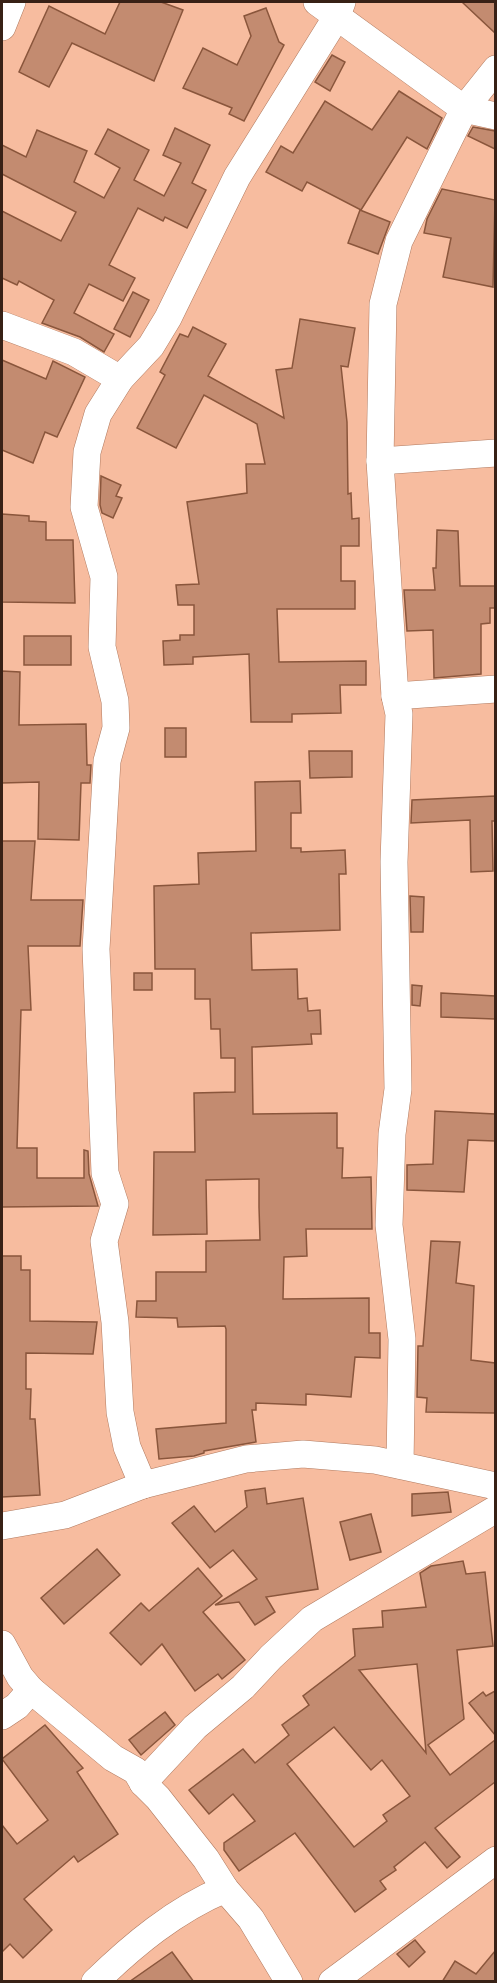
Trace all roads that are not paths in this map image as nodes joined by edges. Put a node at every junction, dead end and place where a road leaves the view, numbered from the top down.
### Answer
1 (12, 2) edge
2 (332, 7) edge
3 (2, 27) edge
4 (495, 69) edge
5 (464, 109) junction
6 (495, 116) edge
7 (2, 325) edge
8 (120, 379) junction
9 (495, 453) edge
10 (380, 462) junction
11 (495, 689) edge
12 (395, 696) junction
13 (400, 1465) junction
14 (143, 1485) junction
15 (495, 1486) edge
16 (495, 1509) edge
17 (2, 1526) edge
18 (2, 1644) edge
19 (31, 1690) junction
20 (2, 1716) edge
21 (142, 1783) junction
22 (495, 1860) edge
23 (225, 1889) junction
24 (96, 1982) edge
25 (289, 1982) edge
26 (332, 1982) edge

1 - 3 street
2 - 5 street
2 - 8 street
4 - 5 street
5 - 6 street
5 - 10 street
7 - 8 street
8 - 14 street
9 - 10 street
10 - 12 street
11 - 12 street
12 - 13 street
13 - 14 street
13 - 15 street
14 - 17 street
16 - 21 street
18 - 19 street
19 - 20 street
19 - 21 street
21 - 23 street
22 - 26 street
23 - 24 street
23 - 25 street

